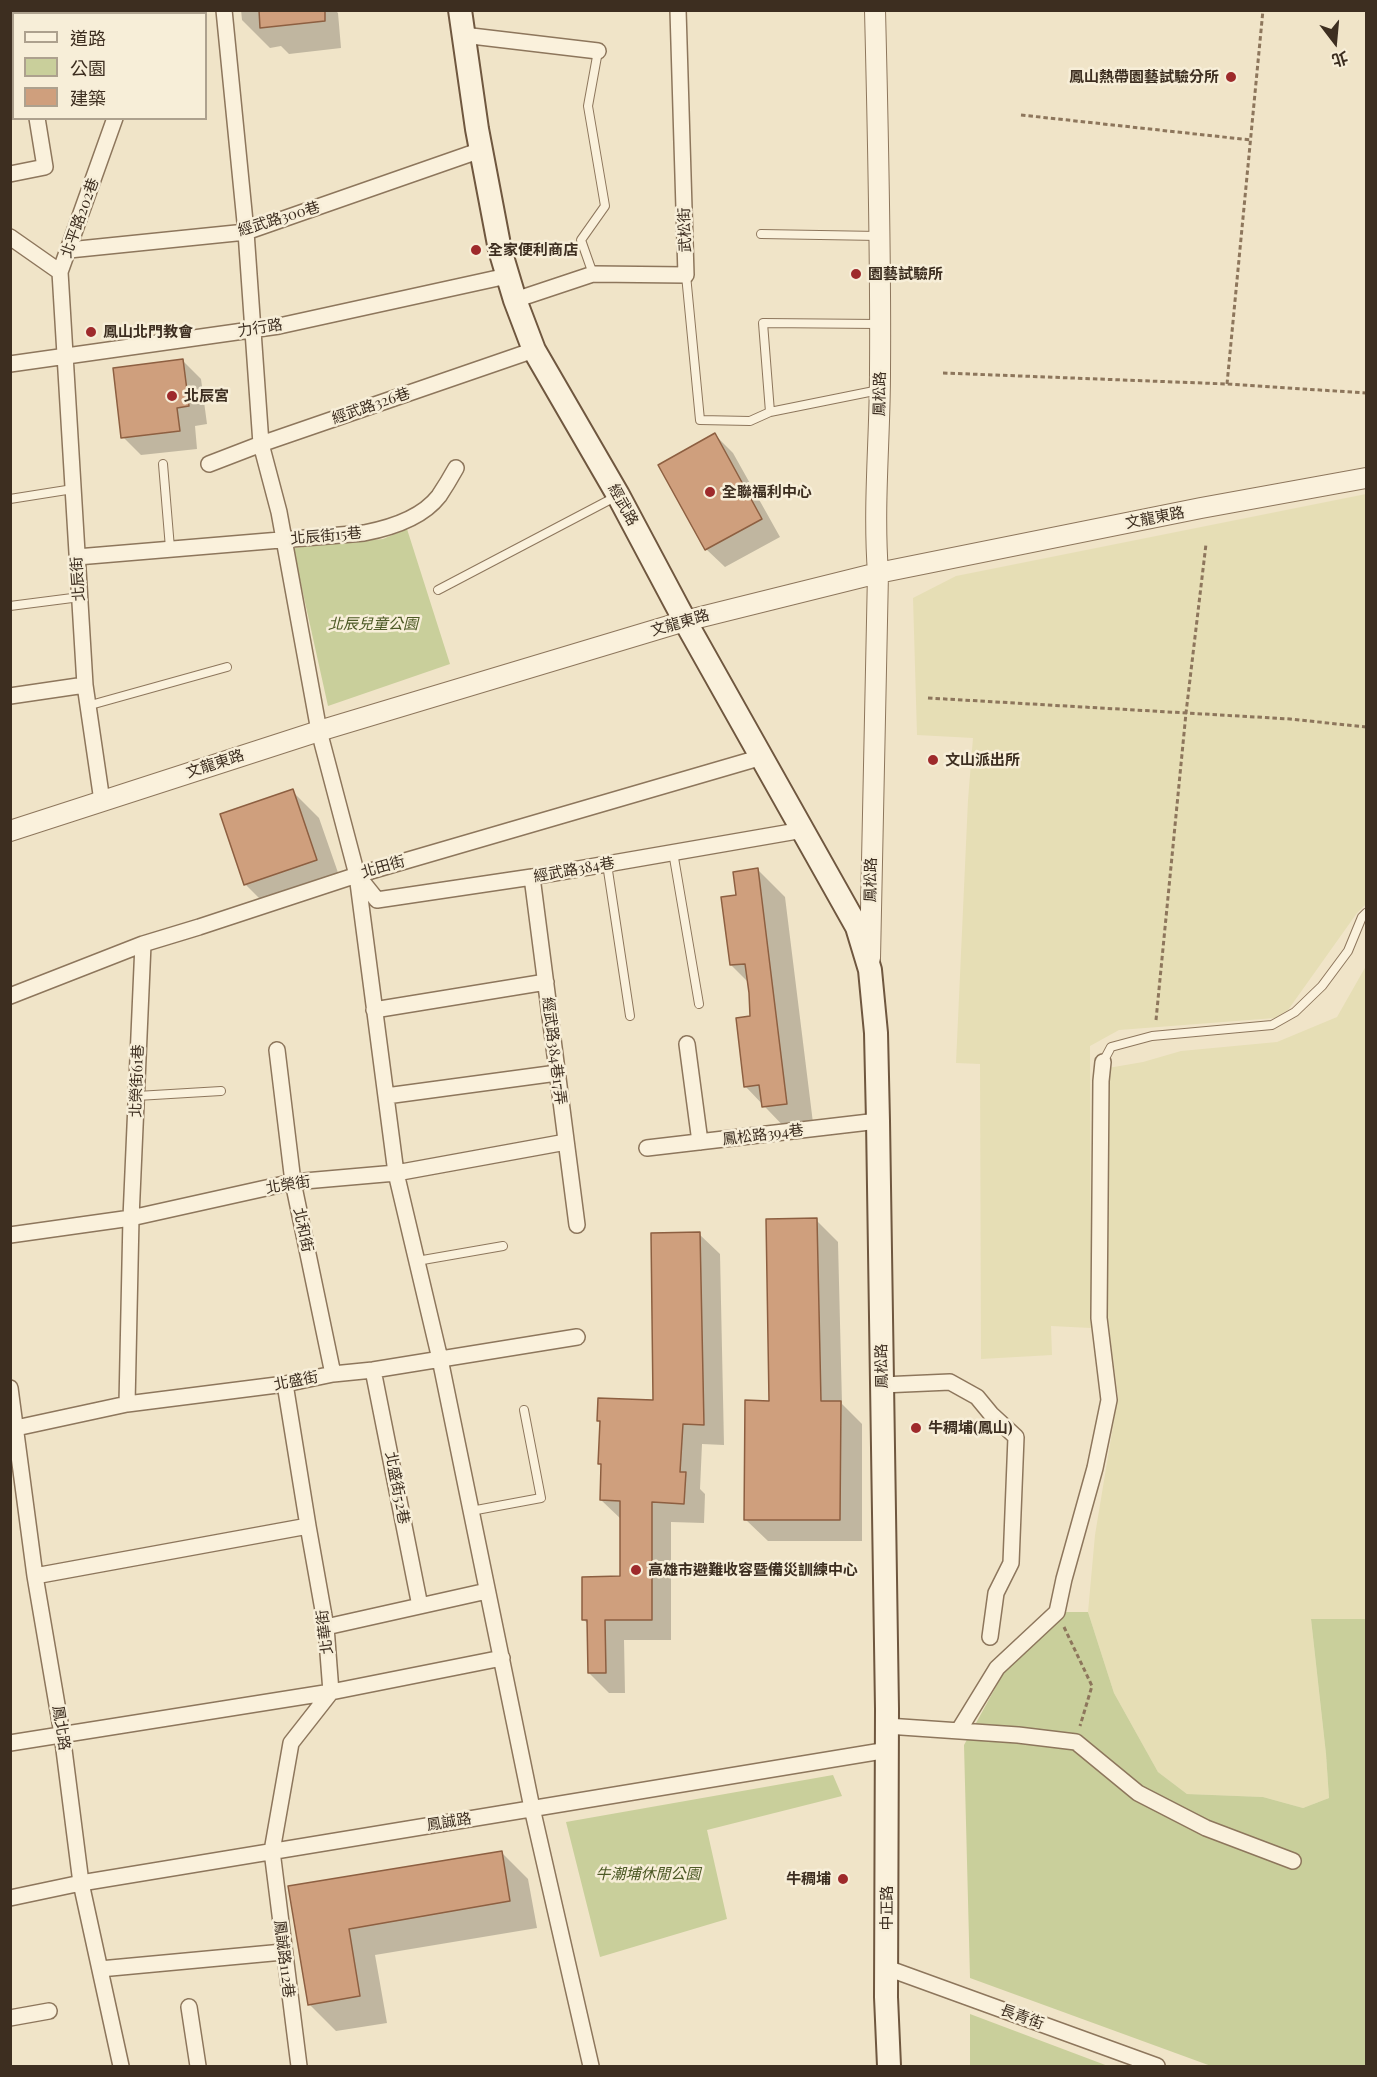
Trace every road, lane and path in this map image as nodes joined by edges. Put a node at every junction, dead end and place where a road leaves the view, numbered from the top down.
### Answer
1 (224, 10) edge
2 (460, 10) edge
3 (678, 10) edge
4 (875, 10) edge
5 (1263, 10) edge
6 (463, 34) junction
7 (597, 51) joint
8 (1022, 115) dead end
9 (37, 120) edge
10 (115, 120) edge
11 (1251, 140) junction
12 (481, 150) junction
13 (10, 174) edge
14 (246, 232) junction
15 (761, 234) dead end
16 (880, 236) junction
17 (10, 237) edge
18 (69, 250) junction
19 (60, 272) junction
20 (593, 274) junction
21 (686, 275) junction
22 (507, 276) junction
23 (515, 300) junction
24 (880, 324) junction
25 (254, 329) junction
26 (534, 350) junction
27 (65, 357) junction
28 (10, 364) edge
29 (943, 373) dead end
30 (1227, 384) junction
31 (880, 389) junction
32 (1366, 393) edge
33 (770, 412) junction
34 (261, 444) junction
35 (209, 464) dead end
36 (163, 465) dead end
37 (456, 468) dead end
38 (1366, 478) edge
39 (73, 489) junction
40 (618, 495) junction
41 (10, 499) edge
42 (285, 540) junction
43 (1206, 544) dead end
44 (170, 548) junction
45 (77, 556) junction
46 (878, 573) junction
47 (438, 590) dead end
48 (80, 597) junction
49 (10, 606) edge
50 (685, 621) junction
51 (227, 667) dead end
52 (85, 685) junction
53 (10, 696) edge
54 (928, 698) dead end
55 (87, 706) junction
56 (1186, 713) junction
57 (1366, 727) edge
58 (319, 731) junction
59 (762, 757) junction
60 (102, 801) junction
61 (802, 830) junction
62 (10, 831) edge
63 (673, 852) junction
64 (607, 864) junction
65 (357, 875) junction
66 (532, 877) junction
67 (1366, 913) edge
68 (143, 944) junction
69 (870, 970) junction
70 (546, 982) junction
71 (10, 996) edge
72 (699, 1004) dead end
73 (374, 1010) junction
74 (630, 1016) dead end
75 (1156, 1020) dead end
76 (687, 1044) dead end
77 (277, 1050) dead end
78 (1102, 1062) joint
79 (557, 1073) junction
80 (221, 1091) dead end
81 (137, 1096) junction
82 (386, 1096) junction
83 (878, 1121) junction
84 (566, 1142) junction
85 (700, 1142) junction
86 (647, 1148) dead end
87 (396, 1173) junction
88 (293, 1182) junction
89 (131, 1218) junction
90 (577, 1225) dead end
91 (10, 1235) edge
92 (502, 1245) dead end
93 (417, 1261) junction
94 (577, 1337) dead end
95 (440, 1359) junction
96 (374, 1370) junction
97 (333, 1374) junction
98 (285, 1384) junction
99 (882, 1385) junction
100 (10, 1388) edge
101 (127, 1404) junction
102 (524, 1410) dead end
103 (16, 1428) junction
104 (471, 1511) junction
105 (308, 1526) junction
106 (35, 1576) junction
107 (487, 1591) junction
108 (420, 1606) junction
109 (1057, 1612) junction
110 (326, 1627) junction
111 (990, 1637) dead end
112 (502, 1658) junction
113 (332, 1692) junction
114 (887, 1726) junction
115 (959, 1730) junction
116 (62, 1734) junction
117 (1076, 1742) junction
118 (10, 1743) edge
119 (888, 1750) junction
120 (532, 1808) junction
121 (272, 1851) junction
122 (1293, 1861) dead end
123 (81, 1882) junction
124 (10, 1898) edge
125 (283, 1952) junction
126 (887, 1968) junction
127 (100, 1969) junction
128 (189, 2007) dead end
129 (48, 2011) dead end
130 (10, 2018) edge
131 (121, 2067) edge
132 (198, 2067) edge
133 (299, 2067) edge
134 (591, 2067) edge
135 (888, 2067) edge
136 (1157, 2067) edge

1 - 14 street
2 - 6 main road, 經武路
3 - 21 street, 武松街
4 - 16 street, 鳳松路
5 - 11 path
6 - 7 street
6 - 12 main road, 經武路
7 - 20 lane
8 - 11 path
9 - 13 street
10 - 18 street, 北平路202巷
11 - 30 path
12 - 14 street, 經武路300巷
12 - 22 main road, 經武路
14 - 18 street, 經武路300巷
14 - 25 street
15 - 16 lane
16 - 24 street, 鳳松路
17 - 19 street
18 - 19 street, 北平路202巷
19 - 27 street, 北平路202巷
20 - 21 street, 武松街
20 - 23 street, 武松街
21 - 33 lane
22 - 23 main road, 經武路
22 - 25 street, 力行路
23 - 26 main road, 經武路
24 - 31 street, 鳳松路
24 - 33 lane
25 - 27 street, 力行路
25 - 34 street
26 - 34 street, 經武路326巷
26 - 40 main road, 經武路
27 - 28 street, 力行路
27 - 39 street, 北辰街
29 - 30 path
30 - 32 path
31 - 33 lane
31 - 46 street, 鳳松路
34 - 35 street, 經武路326巷
34 - 42 street
36 - 44 lane
37 - 42 street, 北辰街15巷
38 - 46 street, 文龍東路
39 - 41 lane
39 - 45 street, 北辰街
40 - 47 lane
40 - 50 main road, 經武路
42 - 44 street, 北辰街15巷
42 - 58 street
43 - 56 path
44 - 45 street, 北辰街15巷
45 - 48 street, 北辰街
46 - 50 street, 文龍東路
46 - 69 street, 鳳松路
48 - 49 lane
48 - 52 street, 北辰街
50 - 58 street, 文龍東路
50 - 59 main road, 經武路
51 - 55 lane
52 - 53 street
52 - 55 street, 北辰街
54 - 56 path
55 - 60 street, 北辰街
56 - 57 path
56 - 75 path
58 - 60 street, 文龍東路
58 - 65 street
59 - 61 main road, 經武路
59 - 65 street, 北田街
60 - 62 street, 文龍東路
61 - 63 street, 經武路384巷
61 - 69 main road, 經武路
63 - 64 street, 經武路384巷
63 - 72 lane
64 - 66 street, 經武路384巷
64 - 74 lane
65 - 66 street, 經武路384巷
65 - 68 street, 北田街
65 - 73 street
66 - 70 street, 經武路384巷17弄
67 - 78 lane
68 - 71 street, 北田街
68 - 81 street, 北榮街61巷
69 - 83 main road, 鳳松路
70 - 73 street
70 - 79 street, 經武路384巷17弄
73 - 82 street
76 - 85 street
77 - 88 street, 北和街
78 - 109 street
79 - 82 street
79 - 84 street, 經武路384巷17弄
80 - 81 lane
81 - 89 street, 北榮街61巷
82 - 87 street
83 - 85 street, 鳳松路394巷
83 - 99 main road, 鳳松路
84 - 87 street, 北榮街
84 - 90 street, 經武路384巷17弄
85 - 86 street, 鳳松路394巷
87 - 88 street, 北榮街
87 - 93 street
88 - 89 street, 北榮街
88 - 97 street, 北和街
89 - 91 street, 北榮街
89 - 101 street, 北榮街61巷
92 - 93 lane
93 - 95 street
94 - 95 street, 北盛街
95 - 96 street, 北盛街
95 - 104 street
96 - 97 street, 北盛街
96 - 108 street, 北盛街52巷
97 - 98 street, 北盛街
98 - 101 street, 北盛街
98 - 105 street, 北華街
99 - 111 street
99 - 114 main road, 鳳松路
100 - 103 street, 鳳北路
101 - 103 street, 北盛街
102 - 104 lane
103 - 106 street, 鳳北路
104 - 107 street
105 - 106 street
105 - 110 street, 北華街
106 - 116 street, 鳳北路
107 - 108 street
107 - 112 street
108 - 110 street
109 - 115 street
109 - 117 path
110 - 113 street, 北華街
112 - 113 street
112 - 120 street
113 - 116 street
113 - 121 street, 鳳誠路112巷
114 - 115 street
114 - 119 main road, 鳳松路
115 - 117 street
116 - 118 street
116 - 123 street, 鳳北路
117 - 122 street
119 - 120 street, 鳳誠路
119 - 126 main road, 中正路
120 - 121 street, 鳳誠路
120 - 134 street
121 - 123 street, 鳳誠路
121 - 125 street, 鳳誠路112巷
123 - 124 street, 鳳誠路
123 - 127 street, 鳳北路
125 - 127 street
125 - 133 street, 鳳誠路112巷
126 - 135 main road, 中正路
126 - 136 street, 長青街
127 - 131 street, 鳳北路
128 - 132 street
129 - 130 street

